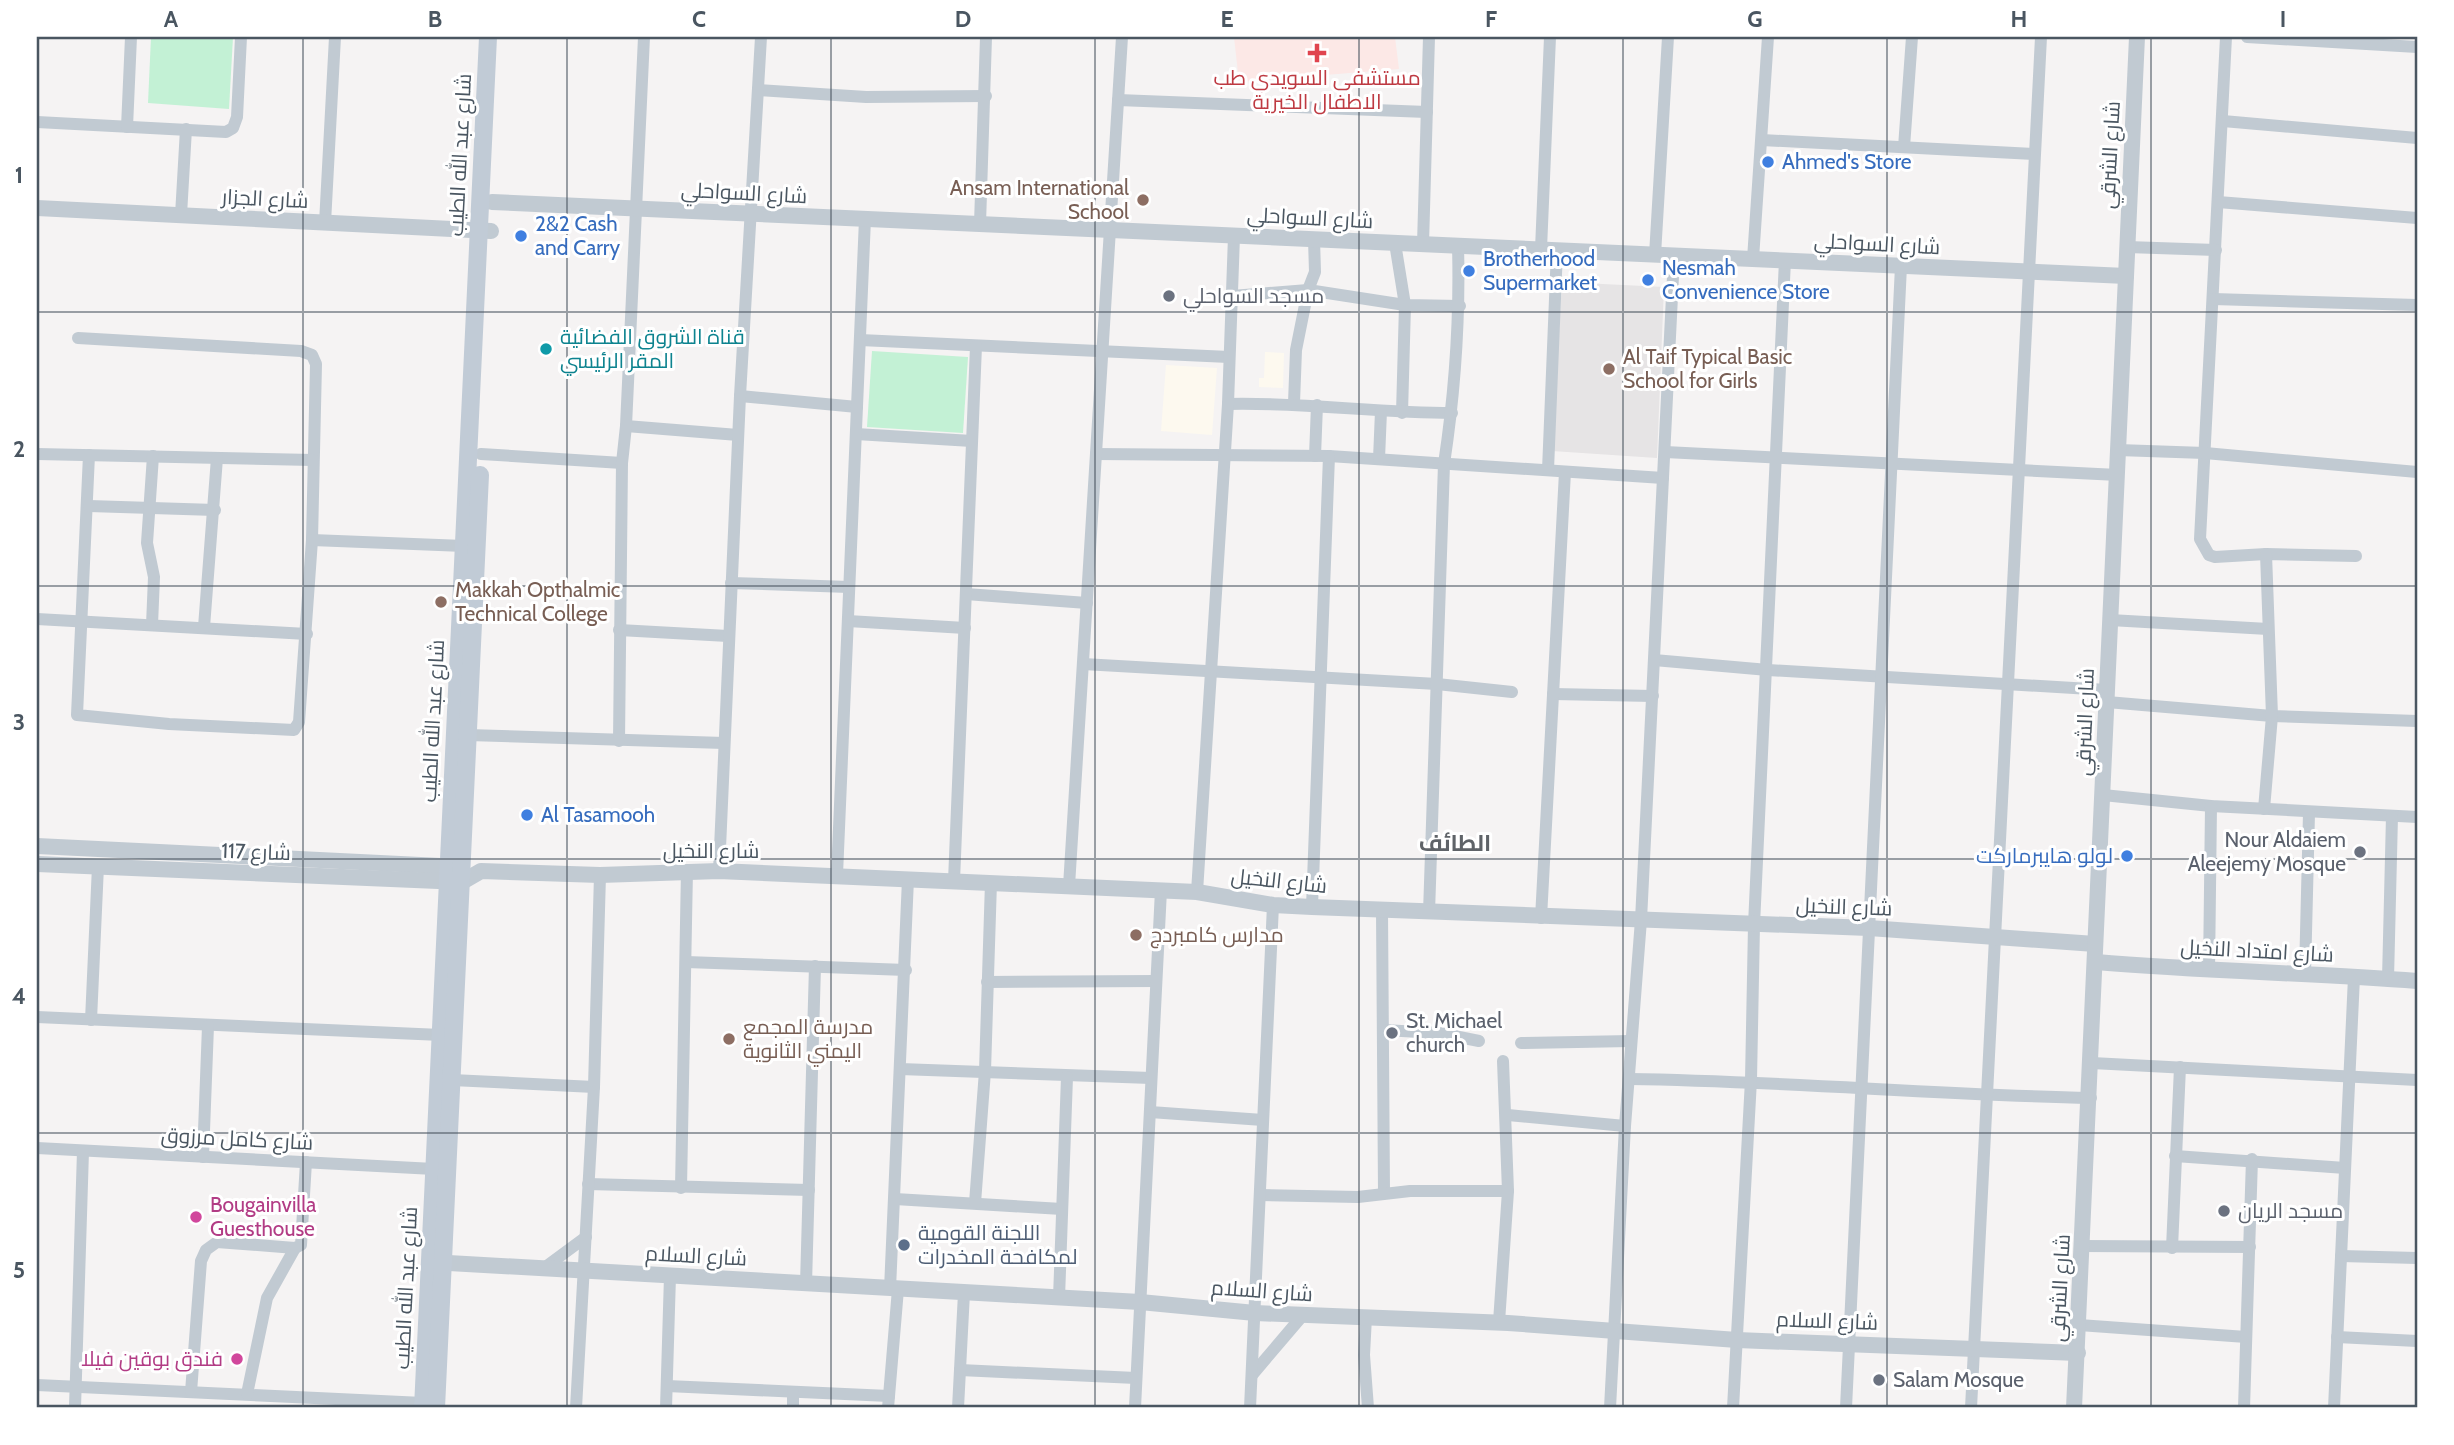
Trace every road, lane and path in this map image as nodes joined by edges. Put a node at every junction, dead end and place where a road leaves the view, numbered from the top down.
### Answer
1 (131, 37) edge
2 (241, 37) edge
3 (335, 37) edge
4 (488, 37) edge
5 (500, 37) edge
6 (644, 37) edge
7 (761, 37) edge
8 (986, 37) edge
9 (1122, 37) edge
10 (1429, 37) edge
11 (1550, 37) edge
12 (1668, 37) edge
13 (1768, 37) edge
14 (1912, 37) edge
15 (2041, 37) edge
16 (2137, 37) edge
17 (2226, 37) edge
18 (2247, 37) edge
19 (2319, 40) edge
20 (2409, 43) edge
21 (758, 90) junction
22 (986, 96) junction
23 (1118, 100) junction
24 (1427, 113) junction
25 (2223, 121) junction
26 (37, 122) edge
27 (127, 127) junction
28 (186, 129) junction
29 (2417, 138) edge
30 (1762, 140) junction
31 (1904, 147) junction
32 (2034, 153) junction
33 (487, 202) junction
34 (2218, 202) junction
35 (37, 208) edge
36 (636, 209) junction
37 (751, 214) junction
38 (181, 215) junction
39 (2417, 218) edge
40 (865, 219) junction
41 (326, 223) junction
42 (980, 224) junction
43 (485, 230) junction
44 (1110, 230) junction
45 (1234, 236) junction
46 (1314, 239) junction
47 (1395, 243) junction
48 (1423, 244) junction
49 (1458, 246) junction
50 (2127, 247) junction
51 (1549, 250) junction
52 (2216, 250) junction
53 (1655, 255) junction
54 (1674, 256) junction
55 (1753, 259) junction
56 (1785, 260) junction
57 (1901, 266) junction
58 (2027, 271) junction
59 (2126, 276) junction
60 (1308, 290) junction
61 (1232, 296) junction
62 (2213, 299) junction
63 (1405, 305) junction
64 (2417, 305) edge
65 (1460, 306) junction
66 (78, 338) dead end
67 (860, 340) junction
68 (976, 346) junction
69 (1102, 351) junction
70 (1229, 357) junction
71 (740, 396) junction
72 (1294, 402) junction
73 (1228, 404) junction
74 (1317, 405) junction
75 (857, 407) junction
76 (1381, 411) junction
77 (1402, 413) junction
78 (1452, 413) junction
79 (626, 426) junction
80 (856, 434) junction
81 (738, 435) junction
82 (972, 441) junction
83 (2118, 450) junction
84 (1665, 452) junction
85 (2205, 453) junction
86 (37, 454) edge
87 (481, 454) junction
88 (1096, 454) junction
89 (89, 455) junction
90 (153, 456) junction
91 (1224, 456) junction
92 (1315, 456) junction
93 (1329, 456) junction
94 (217, 458) junction
95 (1777, 458) junction
96 (1379, 459) junction
97 (313, 460) junction
98 (622, 463) junction
99 (1444, 464) junction
100 (1892, 464) junction
101 (1548, 470) junction
102 (2018, 470) junction
103 (1565, 472) junction
104 (2417, 472) edge
105 (2118, 475) junction
106 (1663, 478) junction
107 (89, 506) junction
108 (150, 509) junction
109 (215, 510) junction
110 (312, 540) junction
111 (464, 546) junction
112 (2266, 554) junction
113 (2356, 556) dead end
114 (732, 583) junction
115 (849, 587) junction
116 (966, 594) junction
117 (1087, 603) junction
118 (37, 619) edge
119 (2110, 620) junction
120 (82, 621) junction
121 (848, 621) junction
122 (152, 625) junction
123 (204, 628) junction
124 (965, 628) junction
125 (619, 629) junction
126 (2268, 629) junction
127 (307, 634) junction
128 (728, 636) junction
129 (1654, 660) junction
130 (465, 661) junction
131 (1083, 664) junction
132 (1768, 670) junction
133 (1210, 671) junction
134 (1880, 676) junction
135 (1321, 677) junction
136 (1437, 684) junction
137 (2007, 684) junction
138 (1512, 692) dead end
139 (1553, 694) junction
140 (1653, 696) junction
141 (2107, 696) junction
142 (2272, 716) junction
143 (2417, 721) edge
144 (468, 736) junction
145 (620, 741) junction
146 (724, 743) junction
147 (2103, 795) junction
148 (2211, 806) junction
149 (2264, 809) junction
150 (2309, 813) junction
151 (2392, 816) junction
152 (2417, 817) edge
153 (37, 846) edge
154 (37, 864) edge
155 (98, 866) junction
156 (687, 870) junction
157 (719, 871) junction
158 (459, 874) junction
159 (600, 875) junction
160 (836, 875) junction
161 (908, 879) junction
162 (954, 881) junction
163 (991, 882) junction
164 (1069, 886) junction
165 (1161, 890) junction
166 (1197, 892) junction
167 (1273, 905) junction
168 (1312, 908) junction
169 (1382, 911) junction
170 (1429, 913) junction
171 (1541, 918) junction
172 (1641, 920) junction
173 (1755, 925) junction
174 (1869, 929) junction
175 (1995, 937) junction
176 (2095, 944) junction
177 (686, 962) junction
178 (2096, 962) junction
179 (815, 966) junction
180 (906, 970) junction
181 (2208, 971) junction
182 (2305, 973) junction
183 (2354, 977) junction
184 (2388, 979) junction
185 (1156, 981) junction
186 (2417, 981) edge
187 (987, 982) junction
188 (37, 1017) edge
189 (91, 1020) junction
190 (208, 1026) junction
191 (1382, 1030) junction
192 (441, 1034) junction
193 (1479, 1041) dead end
194 (1631, 1041) junction
195 (1521, 1043) dead end
196 (1503, 1061) dead end
197 (2092, 1063) junction
198 (2180, 1068) junction
199 (900, 1069) junction
200 (985, 1071) junction
201 (1068, 1077) junction
202 (2350, 1078) junction
203 (1152, 1079) junction
204 (1630, 1079) junction
205 (452, 1080) junction
206 (1751, 1080) junction
207 (2417, 1080) edge
208 (594, 1087) junction
209 (1861, 1087) junction
210 (1986, 1096) junction
211 (2091, 1098) junction
212 (1150, 1112) junction
213 (1508, 1115) junction
214 (1263, 1120) junction
215 (1625, 1126) junction
216 (37, 1149) edge
217 (83, 1151) junction
218 (2175, 1156) junction
219 (203, 1157) junction
220 (2252, 1159) junction
221 (306, 1162) junction
222 (2345, 1168) junction
223 (435, 1169) junction
224 (588, 1184) junction
225 (681, 1188) junction
226 (809, 1190) junction
227 (1508, 1191) junction
228 (1384, 1192) junction
229 (1260, 1195) junction
230 (895, 1199) junction
231 (975, 1203) junction
232 (1062, 1209) junction
233 (586, 1237) junction
234 (2083, 1246) junction
235 (2250, 1247) junction
236 (295, 1248) junction
237 (2172, 1248) junction
238 (2341, 1256) junction
239 (2417, 1258) edge
240 (436, 1262) junction
241 (544, 1268) junction
242 (583, 1271) junction
243 (670, 1276) junction
244 (806, 1284) junction
245 (894, 1289) junction
246 (964, 1293) junction
247 (1059, 1298) junction
248 (1140, 1302) junction
249 (1255, 1313) junction
250 (1303, 1315) junction
251 (1366, 1317) junction
252 (1499, 1322) junction
253 (2079, 1325) junction
254 (1614, 1332) junction
255 (2246, 1337) junction
256 (2337, 1337) junction
257 (1737, 1340) junction
258 (2417, 1341) edge
259 (1848, 1342) junction
260 (1974, 1348) junction
261 (2078, 1353) junction
262 (960, 1370) junction
263 (1252, 1375) junction
264 (1136, 1378) junction
265 (37, 1385) edge
266 (76, 1386) junction
267 (667, 1386) junction
268 (191, 1392) junction
269 (793, 1392) junction
270 (247, 1394) junction
271 (293, 1402) edge
272 (889, 1402) edge
273 (427, 1406) edge
274 (75, 1408) edge
275 (576, 1408) edge
276 (666, 1408) edge
277 (793, 1408) edge
278 (958, 1408) edge
279 (1135, 1408) edge
280 (1250, 1408) edge
281 (1368, 1408) edge
282 (1610, 1408) edge
283 (1733, 1408) edge
284 (1846, 1408) edge
285 (1971, 1408) edge
286 (2074, 1408) edge
287 (2244, 1408) edge
288 (2334, 1408) edge

1 - 27 street
2 - 28 street
3 - 41 street
4 - 33 main road, شارع عبد الله الطيب
5 - 33 main road, شارع عبد الله الطيب
6 - 36 street
7 - 21 street
8 - 22 street
9 - 23 street
10 - 24 street
11 - 51 street
12 - 53 street
13 - 30 street
14 - 31 street
15 - 32 street
16 - 50 street, شارع الشرقي
17 - 25 street
18 - 19 street
19 - 20 street
21 - 22 street
21 - 37 street
22 - 42 street
23 - 24 street
23 - 44 street
24 - 48 street
25 - 29 street
25 - 34 street
26 - 27 street
27 - 28 street
28 - 38 street
30 - 31 street
30 - 55 street
31 - 32 street
32 - 58 street
33 - 36 street, شارع السواحلي
33 - 43 main road, شارع عبد الله الطيب
34 - 39 street
34 - 52 street
35 - 38 street, شارع الجزار
36 - 37 street, شارع السواحلي
36 - 79 street
37 - 40 street, شارع السواحلي
37 - 71 street
38 - 41 street, شارع الجزار
40 - 42 street, شارع السواحلي
40 - 67 street
41 - 43 street, شارع الجزار
42 - 44 street, شارع السواحلي
43 - 87 main road, شارع عبد الله الطيب
43 - 111 main road, شارع عبد الله الطيب
44 - 45 street, شارع السواحلي
44 - 69 street
45 - 46 street, شارع السواحلي
45 - 61 street
46 - 47 street, شارع السواحلي
46 - 60 street
47 - 48 street, شارع السواحلي
47 - 63 street
48 - 49 street, شارع السواحلي
49 - 51 street, شارع السواحلي
49 - 65 street
50 - 52 street
50 - 59 street, شارع الشرقي
51 - 53 street, شارع السواحلي
51 - 101 street
52 - 62 street
53 - 54 street, شارع السواحلي
54 - 55 street, شارع السواحلي
54 - 84 street
55 - 56 street, شارع السواحلي
56 - 57 street, شارع السواحلي
56 - 95 street
57 - 58 street, شارع السواحلي
57 - 100 street
58 - 59 street, شارع السواحلي
58 - 102 street
59 - 83 street, شارع الشرقي
60 - 61 street
60 - 63 street
60 - 72 street
61 - 70 street
62 - 64 street
62 - 85 street
63 - 65 street
63 - 77 street
65 - 78 street
66 - 97 street
67 - 68 street
67 - 75 street
68 - 69 street
68 - 82 street
69 - 70 street
69 - 88 street
70 - 73 street
71 - 75 street
71 - 81 street
72 - 73 street
72 - 74 street
73 - 91 street
74 - 76 street
74 - 92 street
75 - 80 street
76 - 77 street
76 - 96 street
77 - 78 street
78 - 99 street
79 - 81 street
79 - 98 street
80 - 82 street
80 - 115 street
81 - 114 street
82 - 116 street
83 - 85 street
83 - 105 street, شارع الشرقي
84 - 95 street
84 - 106 street
85 - 104 street
85 - 112 street
86 - 89 street
87 - 98 street
87 - 130 main road, شارع عبد الله الطيب
88 - 91 street
88 - 117 street
89 - 90 street
89 - 107 street
90 - 94 street
90 - 108 street
91 - 92 street
91 - 133 street
92 - 93 street
93 - 96 street
93 - 135 street
94 - 97 street
94 - 109 street
95 - 100 street
95 - 132 street
96 - 99 street
97 - 110 street
98 - 125 street
99 - 101 street
99 - 136 street
100 - 102 street
100 - 134 street
101 - 103 street
102 - 105 street
102 - 137 street
103 - 106 street
103 - 139 street
105 - 119 street, شارع الشرقي
106 - 129 street
107 - 108 street
107 - 120 street
108 - 109 street
108 - 122 street
109 - 123 street
110 - 111 street
110 - 127 street
111 - 130 main road, شارع عبد الله الطيب
112 - 113 street
112 - 126 street
114 - 115 street
114 - 128 street
115 - 121 street
116 - 117 street
116 - 124 street
117 - 131 street
118 - 120 street
119 - 126 street
119 - 141 street, شارع الشرقي
120 - 122 street
120 - 127 street
121 - 124 street
121 - 160 street
122 - 123 street
123 - 127 street
124 - 162 street
125 - 128 street
125 - 145 street
126 - 142 street
128 - 146 street
129 - 132 street
129 - 140 street
130 - 144 main road, شارع عبد الله الطيب
130 - 158 main road, شارع عبد الله الطيب
131 - 133 street
131 - 164 street
132 - 134 street
132 - 173 street
133 - 135 street
133 - 166 street
134 - 137 street
134 - 174 street
135 - 136 street
135 - 168 street
136 - 138 street
136 - 170 street
137 - 141 street
137 - 175 street
139 - 140 street
139 - 171 street
140 - 172 street
141 - 142 street
141 - 147 street, شارع الشرقي
142 - 143 street
142 - 149 street
144 - 145 street
144 - 158 main road, شارع عبد الله الطيب
145 - 146 street
146 - 157 street
147 - 148 street
147 - 176 street, شارع الشرقي
148 - 149 street
148 - 181 street
149 - 150 street
150 - 151 street
150 - 182 street
151 - 152 street
151 - 184 street
153 - 158 street, شارع 117
154 - 155 street, شارع 117
155 - 158 street, شارع 117
155 - 189 street
156 - 157 street, شارع النخيل
156 - 159 street, شارع النخيل
156 - 177 street
157 - 160 street, شارع النخيل
158 - 159 street, شارع النخيل
158 - 192 main road, شارع عبد الله الطيب
158 - 205 main road, شارع عبد الله الطيب
159 - 208 street
160 - 161 street, شارع النخيل
161 - 162 street, شارع النخيل
161 - 180 street
162 - 163 street, شارع النخيل
163 - 164 street, شارع النخيل
163 - 187 street
164 - 165 street, شارع النخيل
165 - 166 street, شارع النخيل
165 - 185 street
166 - 167 street, شارع النخيل
167 - 168 street, شارع النخيل
167 - 214 street
168 - 169 street, شارع النخيل
169 - 170 street, شارع النخيل
169 - 191 street
170 - 171 street, شارع النخيل
171 - 172 street, شارع النخيل
172 - 173 street, شارع النخيل
172 - 194 street
173 - 174 street, شارع النخيل
173 - 206 street
174 - 175 street, شارع النخيل
174 - 209 street
175 - 176 street, شارع النخيل
175 - 210 street
176 - 178 street, شارع الشرقي
177 - 179 street
177 - 225 street
178 - 181 street, شارع امتداد النخيل
178 - 197 street, شارع الشرقي
179 - 180 street
179 - 226 street
180 - 199 street
181 - 182 street, شارع امتداد النخيل
182 - 183 street, شارع امتداد النخيل
183 - 184 street, شارع امتداد النخيل
183 - 202 street
184 - 186 street, شارع امتداد النخيل
185 - 187 street
185 - 203 street
187 - 200 street
188 - 189 street
189 - 190 street
190 - 192 street
190 - 219 street
191 - 193 street
191 - 228 street
192 - 223 main road, شارع عبد الله الطيب
194 - 195 street
194 - 204 street
196 - 213 street
197 - 198 street
197 - 211 street, شارع الشرقي
198 - 202 street
198 - 218 street
199 - 200 street
199 - 230 street
200 - 201 street
200 - 231 street
201 - 203 street
201 - 232 street
202 - 207 street
202 - 222 street
203 - 212 street
204 - 206 street
204 - 215 street
205 - 208 street
205 - 240 main road, شارع عبد الله الطيب
206 - 209 street
206 - 257 street
208 - 224 street
209 - 210 street
209 - 259 street
210 - 211 street
210 - 260 street
211 - 234 street, شارع الشرقي
212 - 214 street
212 - 248 street
213 - 215 street
213 - 227 street
214 - 229 street
215 - 254 street
216 - 217 street, شارع كامل مرزوق
217 - 219 street, شارع كامل مرزوق
217 - 266 street
218 - 220 street
218 - 237 street
219 - 221 street, شارع كامل مرزوق
220 - 222 street
220 - 235 street
221 - 223 street, شارع كامل مرزوق
221 - 236 street
222 - 238 street
223 - 240 main road, شارع عبد الله الطيب
224 - 225 street
224 - 233 street
225 - 226 street
226 - 244 street
227 - 228 street
227 - 252 street
228 - 229 street
229 - 249 street
230 - 231 street
230 - 245 street
231 - 232 street
232 - 247 street
233 - 241 street
233 - 242 street
234 - 237 street
234 - 253 street, شارع الشرقي
235 - 237 street
235 - 255 street
236 - 268 street
236 - 270 street
238 - 239 street
238 - 256 street
240 - 241 street, شارع السلام
240 - 273 main road, شارع عبد الله الطيب
241 - 242 street, شارع السلام
242 - 243 street, شارع السلام
242 - 275 street
243 - 244 street, شارع السلام
243 - 267 street
244 - 245 street, شارع السلام
245 - 246 street, شارع السلام
245 - 272 street
246 - 247 street, شارع السلام
246 - 262 street
247 - 248 street, شارع السلام
248 - 249 street, شارع السلام
248 - 264 street
249 - 250 street, شارع السلام
249 - 263 street
250 - 251 street, شارع السلام
250 - 263 street
251 - 252 street, شارع السلام
251 - 281 street
252 - 254 street, شارع السلام
253 - 255 street
253 - 261 street, شارع الشرقي
254 - 257 street, شارع السلام
254 - 282 street
255 - 287 street
256 - 258 street
256 - 288 street
257 - 259 street, شارع السلام
257 - 283 street
259 - 260 street, شارع السلام
259 - 284 street
260 - 261 street, شارع السلام
260 - 285 street
261 - 286 street, شارع الشرقي
262 - 264 street
262 - 278 street
263 - 280 street
264 - 279 street
265 - 266 street
266 - 268 street
266 - 274 street
267 - 269 street
267 - 276 street
268 - 270 street
269 - 272 street
269 - 277 street
270 - 271 street
271 - 273 street

